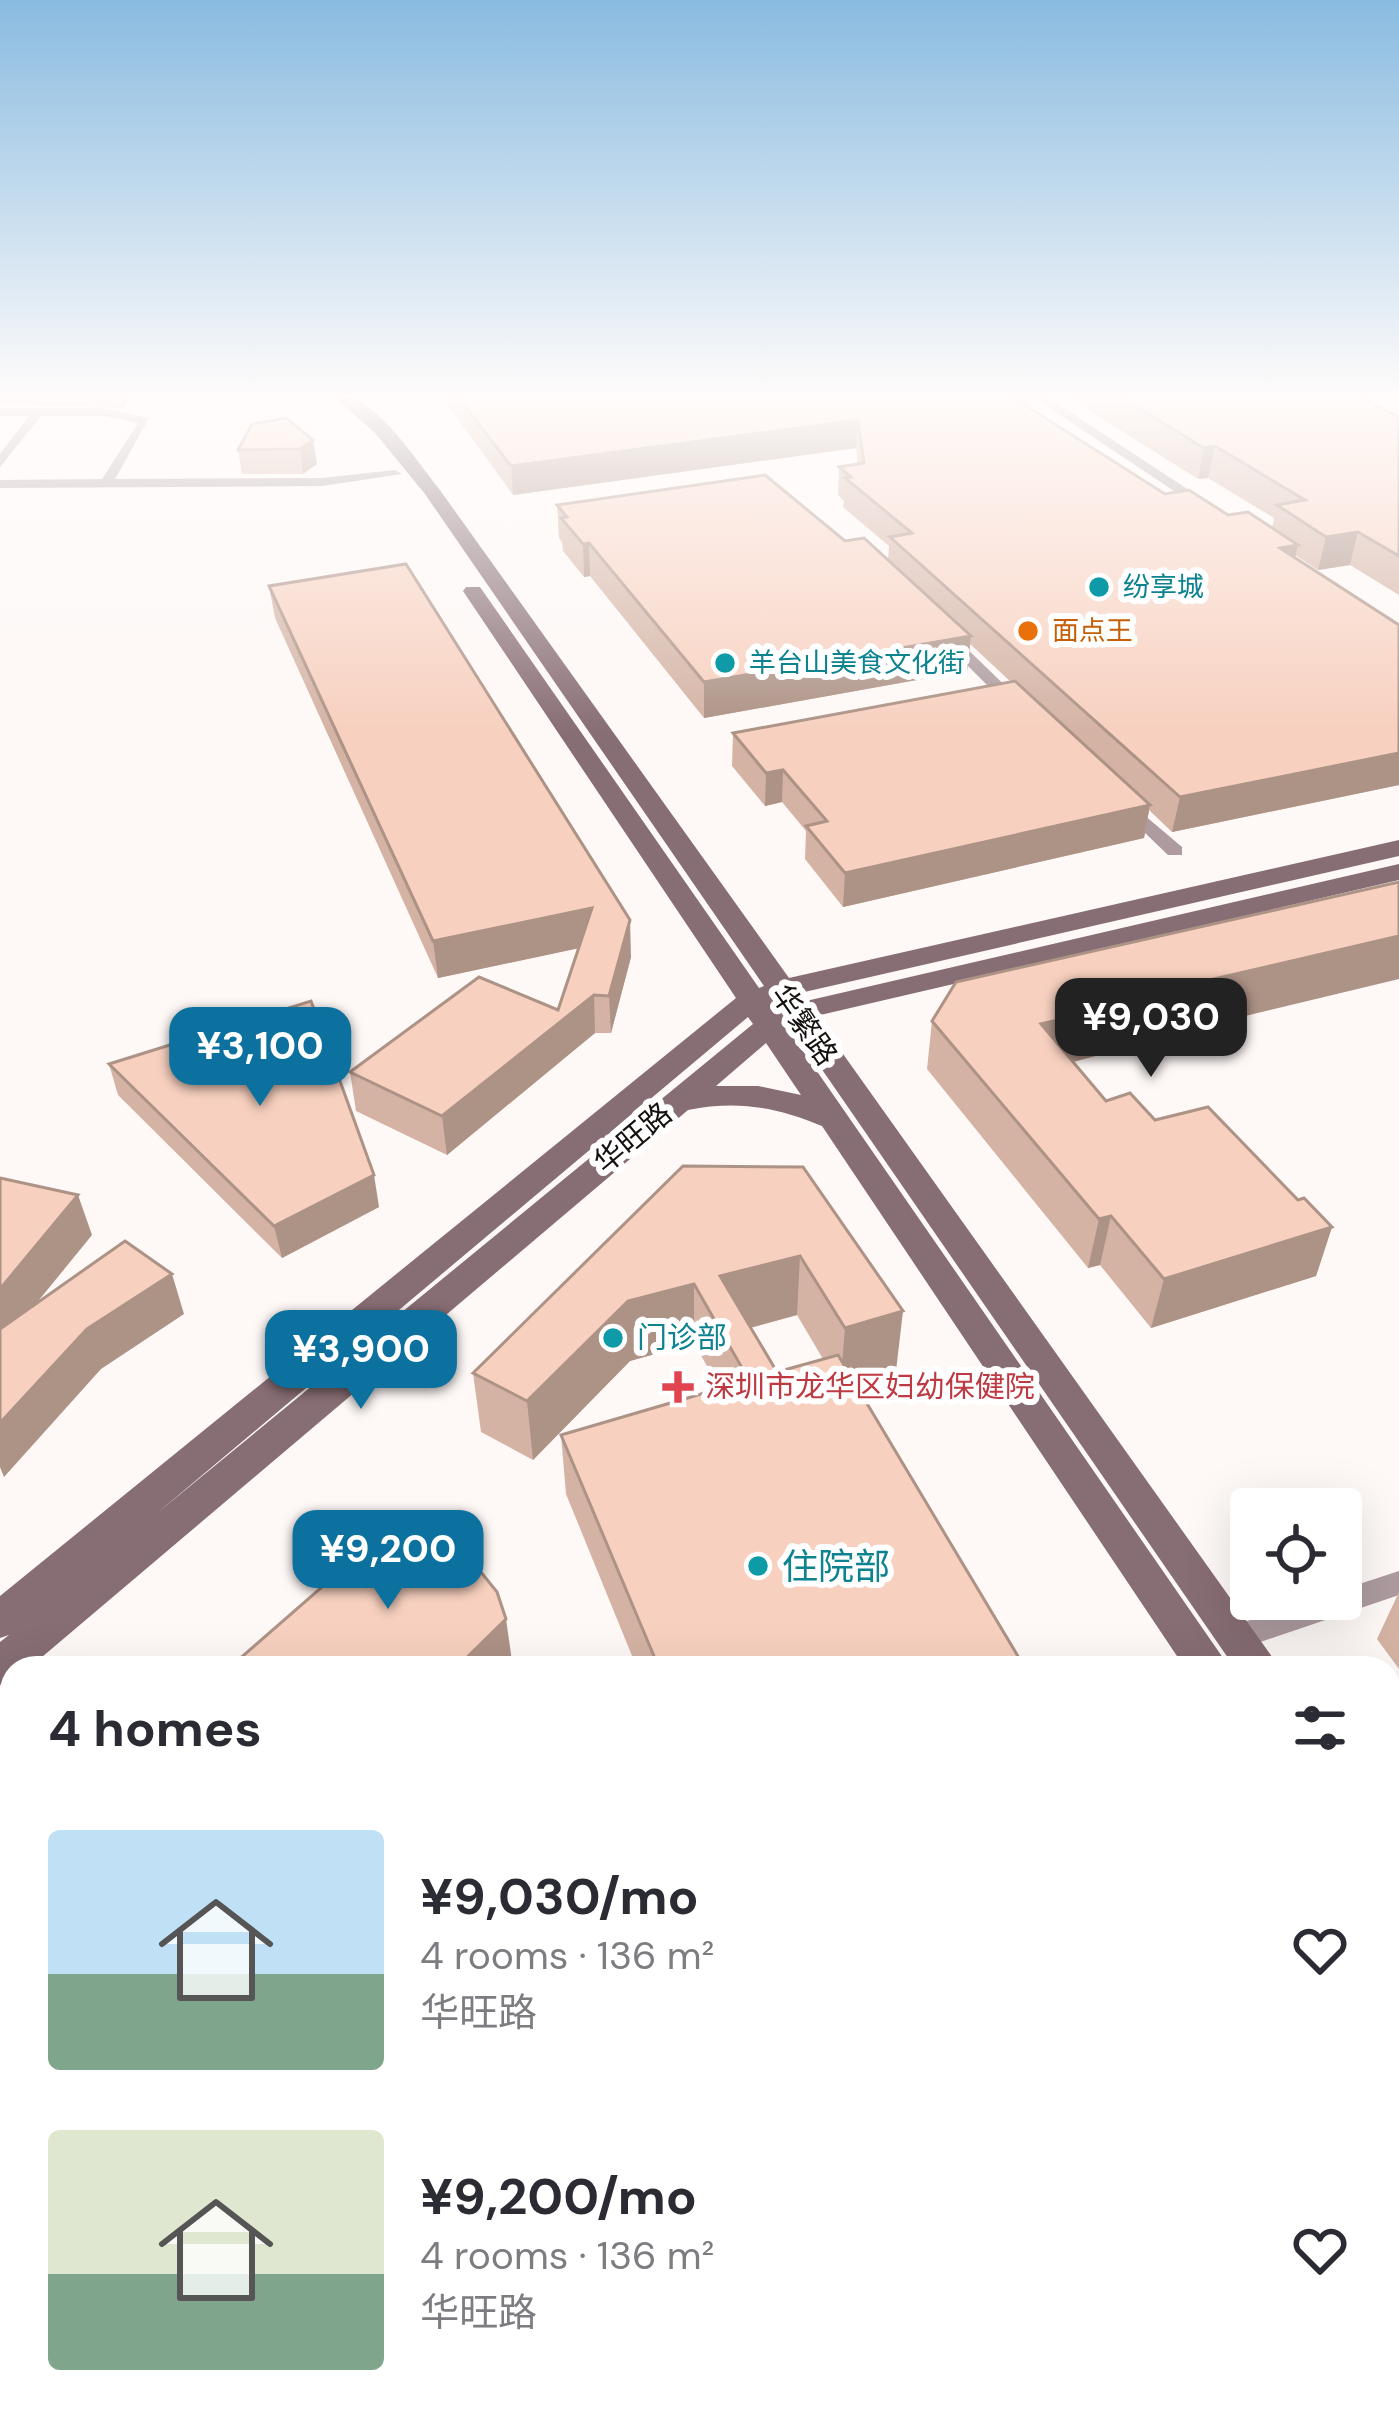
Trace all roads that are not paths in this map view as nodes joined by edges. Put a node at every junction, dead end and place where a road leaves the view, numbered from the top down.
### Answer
1 (418, 506) edge
2 (442, 506) edge
3 (934, 625) edge
4 (1027, 715) edge
5 (1109, 790) edge
6 (1399, 848) edge
7 (1175, 850) dead end
8 (1399, 872) edge
9 (774, 1007) junction
10 (676, 1102) junction
11 (835, 1120) junction
12 (1399, 1582) edge
13 (0, 1620) edge
14 (1237, 1637) junction
15 (13, 1656) edge
16 (1201, 1656) edge
17 (1250, 1656) edge

1 - 9 main road, 华繁路
2 - 9 main road, 华繁路
3 - 4 street
5 - 7 street
6 - 9 main road, 华旺路
8 - 9 main road, 华旺路
9 - 10 main road, 华旺路
9 - 11 main road, 华繁路
9 - 13 main road, 华旺路
9 - 14 main road, 华繁路
10 - 11 main road
10 - 15 main road, 华旺路
11 - 16 main road, 华繁路
12 - 14 street
14 - 17 main road, 华繁路

